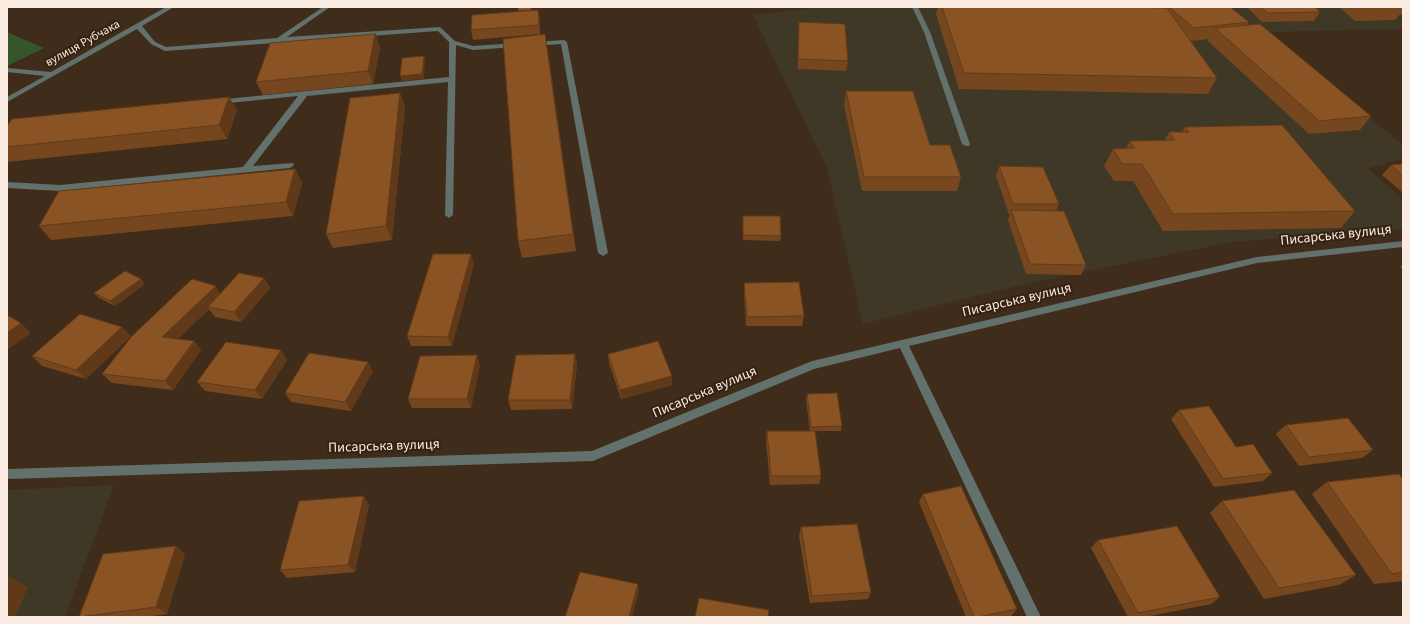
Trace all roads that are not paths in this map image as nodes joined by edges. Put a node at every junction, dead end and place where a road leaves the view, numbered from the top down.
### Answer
1 (171, 7) edge
2 (327, 7) edge
3 (915, 7) edge
4 (138, 26) junction
5 (279, 40) junction
6 (453, 42) junction
7 (7, 70) edge
8 (52, 74) junction
9 (452, 79) junction
10 (304, 94) junction
11 (7, 100) edge
12 (210, 103) edge
13 (966, 144) dead end
14 (290, 165) dead end
15 (246, 169) junction
16 (7, 185) edge
17 (449, 215) dead end
18 (1403, 244) edge
19 (603, 253) dead end
20 (903, 344) junction
21 (7, 474) edge
22 (1034, 617) edge

1 - 4 street, вулиця Рубчака
2 - 5 street
3 - 13 street
4 - 5 street
4 - 8 street, вулиця Рубчака
5 - 6 street
6 - 9 street
6 - 19 street
7 - 8 street
8 - 11 street, вулиця Рубчака
9 - 10 street
9 - 17 street
10 - 12 street
10 - 15 street
14 - 15 street
15 - 16 street
18 - 20 street, Писарська вулиця
20 - 21 street, Писарська вулиця
20 - 22 street

